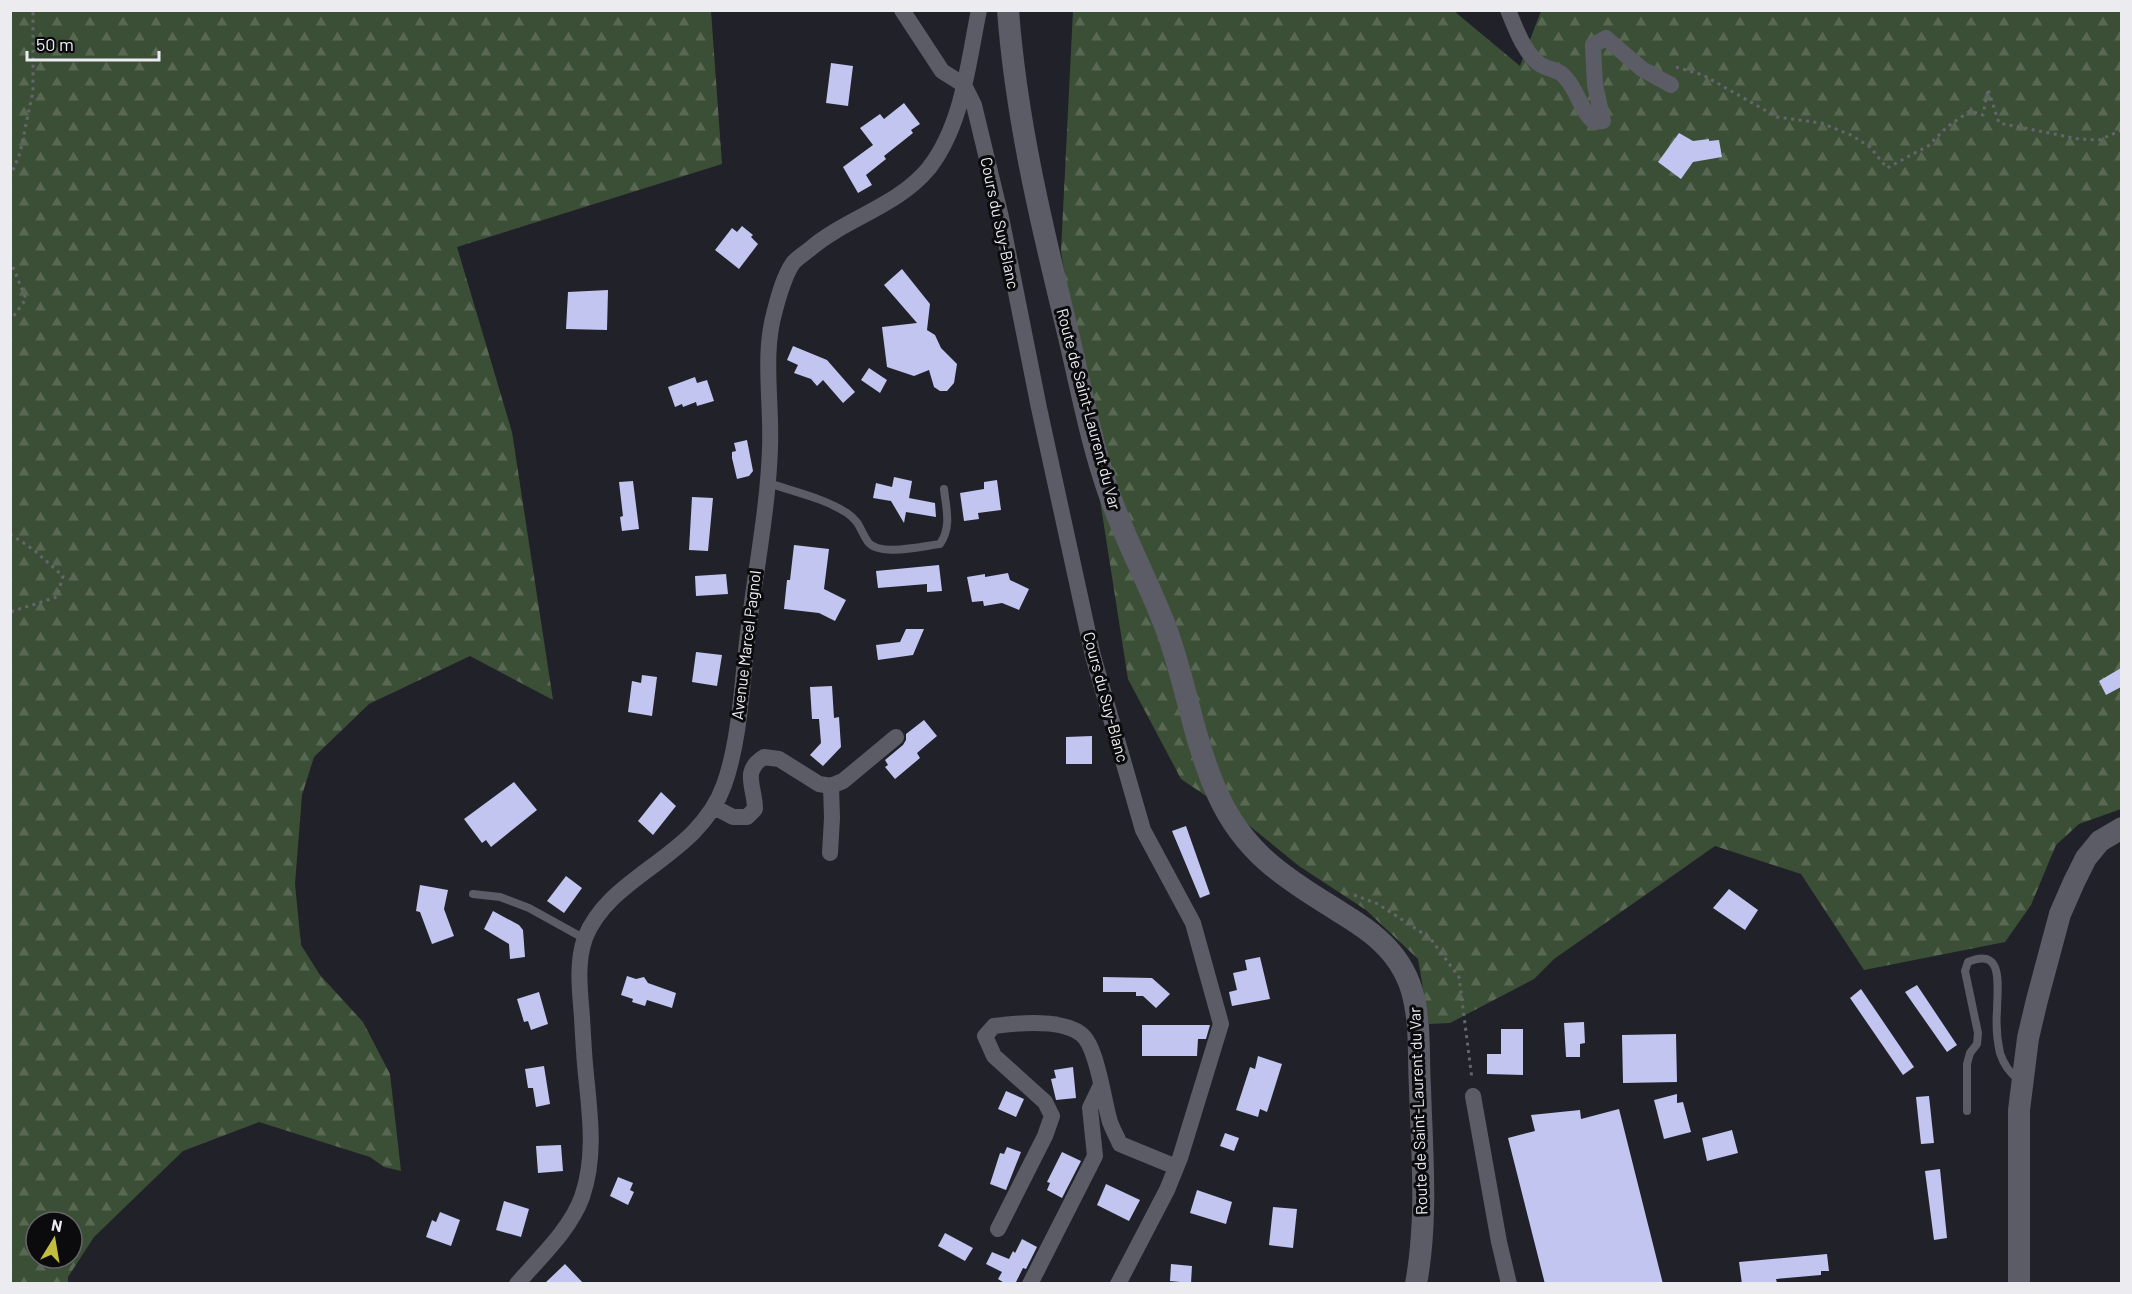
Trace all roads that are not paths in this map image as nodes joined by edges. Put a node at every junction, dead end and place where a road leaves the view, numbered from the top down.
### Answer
1 (902, 10) edge
2 (979, 10) edge
3 (1008, 10) edge
4 (1508, 10) edge
5 (964, 85) junction
6 (1671, 85) dead end
7 (769, 483) junction
8 (944, 489) dead end
9 (896, 737) dead end
10 (831, 786) junction
11 (714, 807) junction
12 (2121, 828) edge
13 (830, 853) dead end
14 (473, 894) dead end
15 (585, 939) junction
16 (2022, 1082) junction
17 (1101, 1085) junction
18 (1473, 1096) dead end
19 (1967, 1111) dead end
20 (1176, 1167) junction
21 (998, 1229) dead end
22 (517, 1284) edge
23 (1030, 1284) edge
24 (1118, 1284) edge
25 (1416, 1284) edge
26 (1509, 1284) edge
27 (2019, 1284) edge

1 - 5 street
2 - 5 street, Avenue Marcel Pagnol
3 - 25 main road, Route de Saint-Laurent du Var
4 - 6 street
5 - 7 street, Avenue Marcel Pagnol
5 - 20 street, Cours du Suy-Blanc
7 - 8 lane
7 - 11 street, Avenue Marcel Pagnol
9 - 10 street
10 - 11 street
10 - 13 street
11 - 15 street, Avenue Marcel Pagnol
12 - 16 main road
14 - 15 lane
15 - 22 street, Avenue Marcel Pagnol
16 - 19 lane
16 - 27 main road
17 - 20 street
17 - 21 street
17 - 23 street
18 - 26 street
20 - 24 street, Cours du Suy-Blanc

